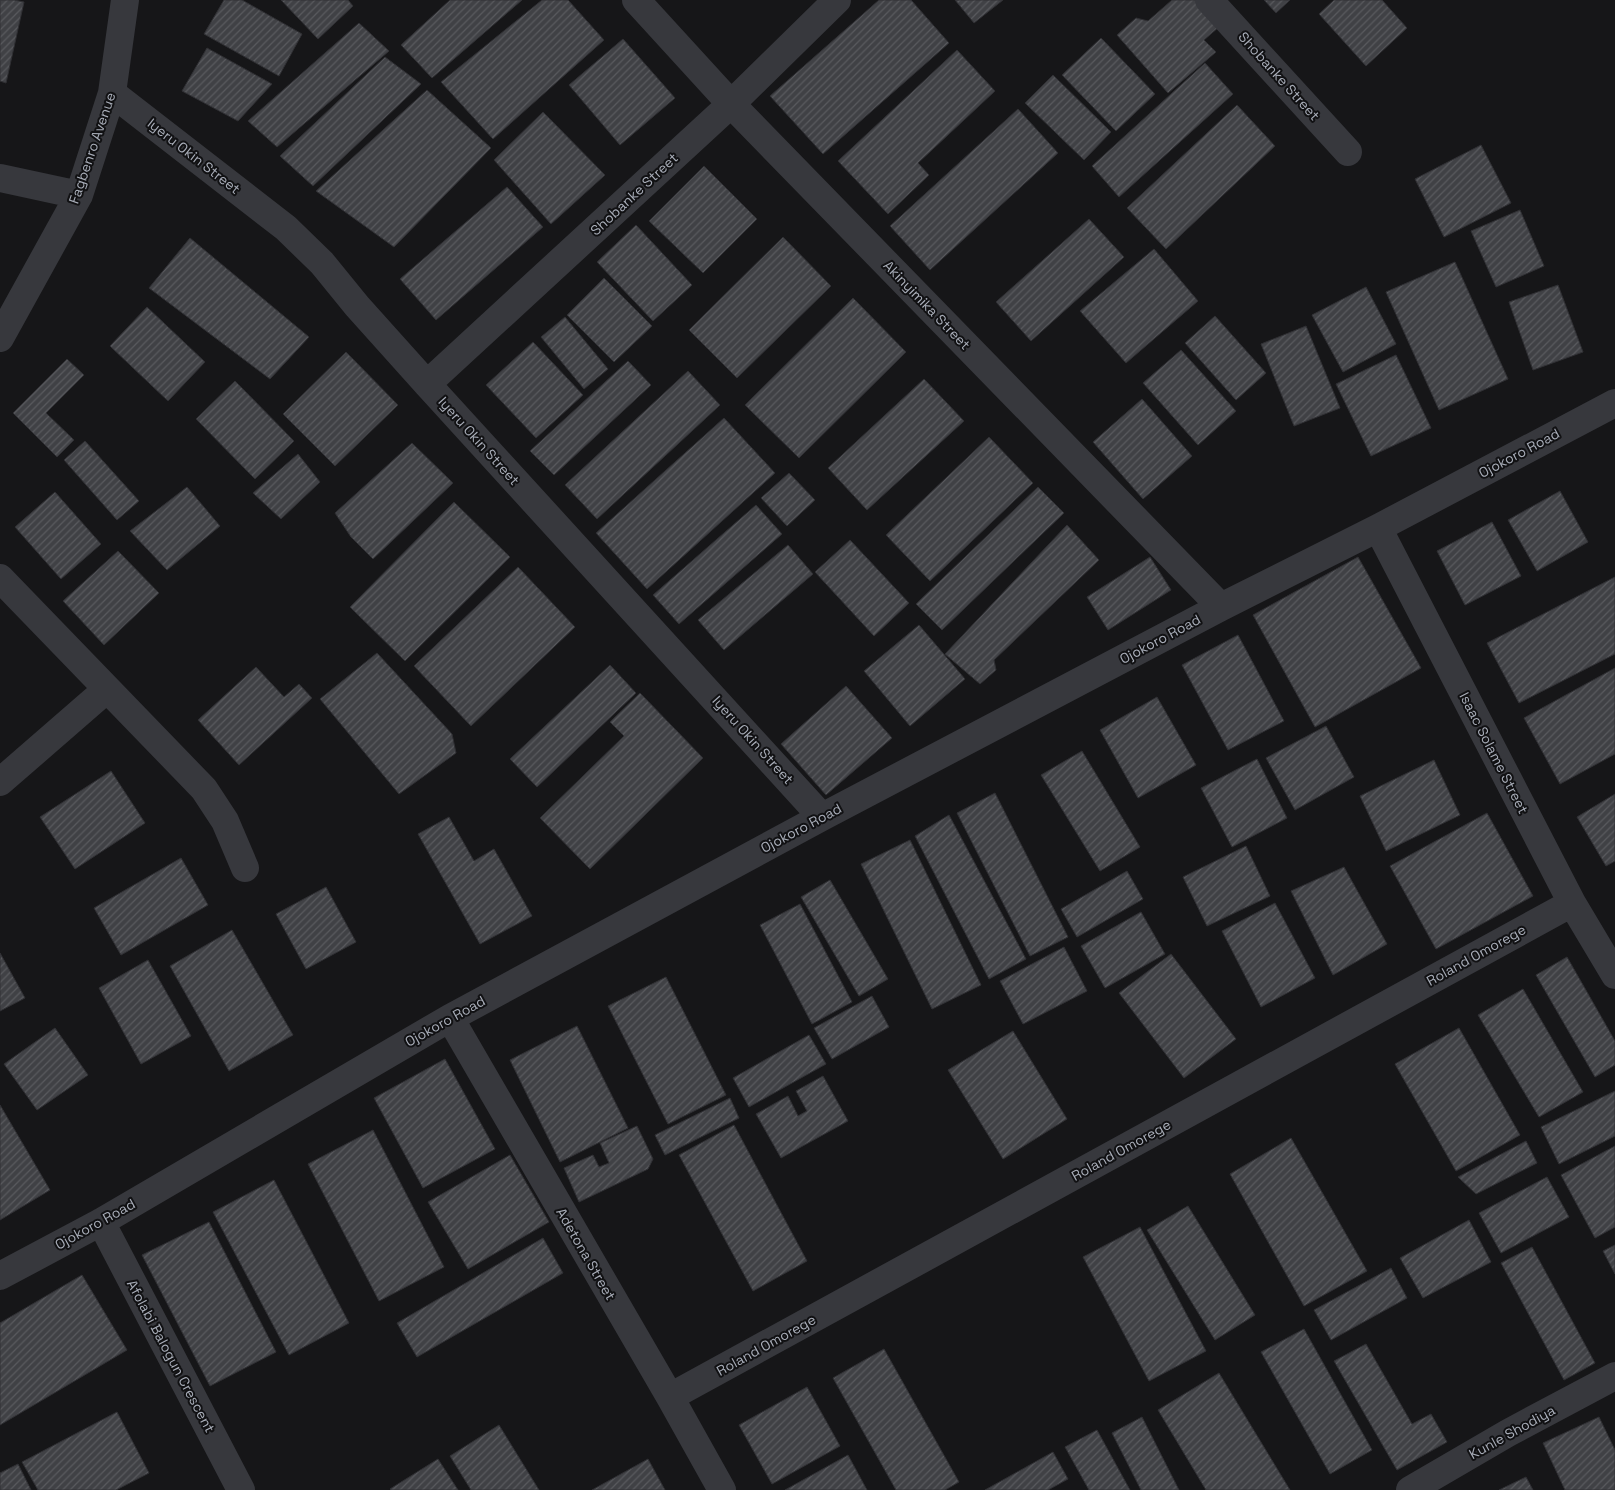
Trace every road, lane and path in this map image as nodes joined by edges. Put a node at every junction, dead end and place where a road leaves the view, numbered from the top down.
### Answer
1 (125, 0) edge
2 (636, 0) edge
3 (837, 0) edge
4 (1209, 0) edge
5 (112, 93) junction
6 (731, 104) junction
7 (1348, 152) dead end
8 (0, 178) edge
9 (79, 195) junction
10 (0, 338) edge
11 (427, 384) junction
12 (1615, 403) edge
13 (1378, 528) junction
14 (0, 578) edge
15 (1221, 607) junction
16 (107, 688) junction
17 (0, 782) edge
18 (822, 817) junction
19 (245, 868) dead end
20 (1572, 903) junction
21 (1615, 975) edge
22 (450, 1018) junction
23 (101, 1222) junction
24 (0, 1276) edge
25 (1615, 1376) edge
26 (670, 1397) junction
27 (241, 1490) edge
28 (722, 1490) edge
29 (1410, 1490) edge

1 - 5 street, Fagbenro Avenue
2 - 6 street, Akinyimika Street
3 - 6 street, Shobanke Street
4 - 7 street, Shobanke Street
5 - 9 street, Fagbenro Avenue
5 - 11 street, Iyeru Okin Street
6 - 11 street, Shobanke Street
6 - 15 street, Akinyimika Street
8 - 9 street
9 - 10 street, Fagbenro Avenue
11 - 18 street, Iyeru Okin Street
12 - 13 street, Ojokoro Road
13 - 15 street, Ojokoro Road
13 - 20 street, Isaac Solame Street
14 - 16 street
15 - 18 street, Ojokoro Road
16 - 17 street
16 - 19 street
18 - 22 street, Ojokoro Road
20 - 21 street, Isaac Solame Street
20 - 26 street, Roland Omorege
22 - 23 street, Ojokoro Road
22 - 26 street, Adetona Street
23 - 24 street, Ojokoro Road
23 - 27 street, Afolabi Balogun Crescent
25 - 29 street, Kunle Shodiya
26 - 28 street, Adetona Street

